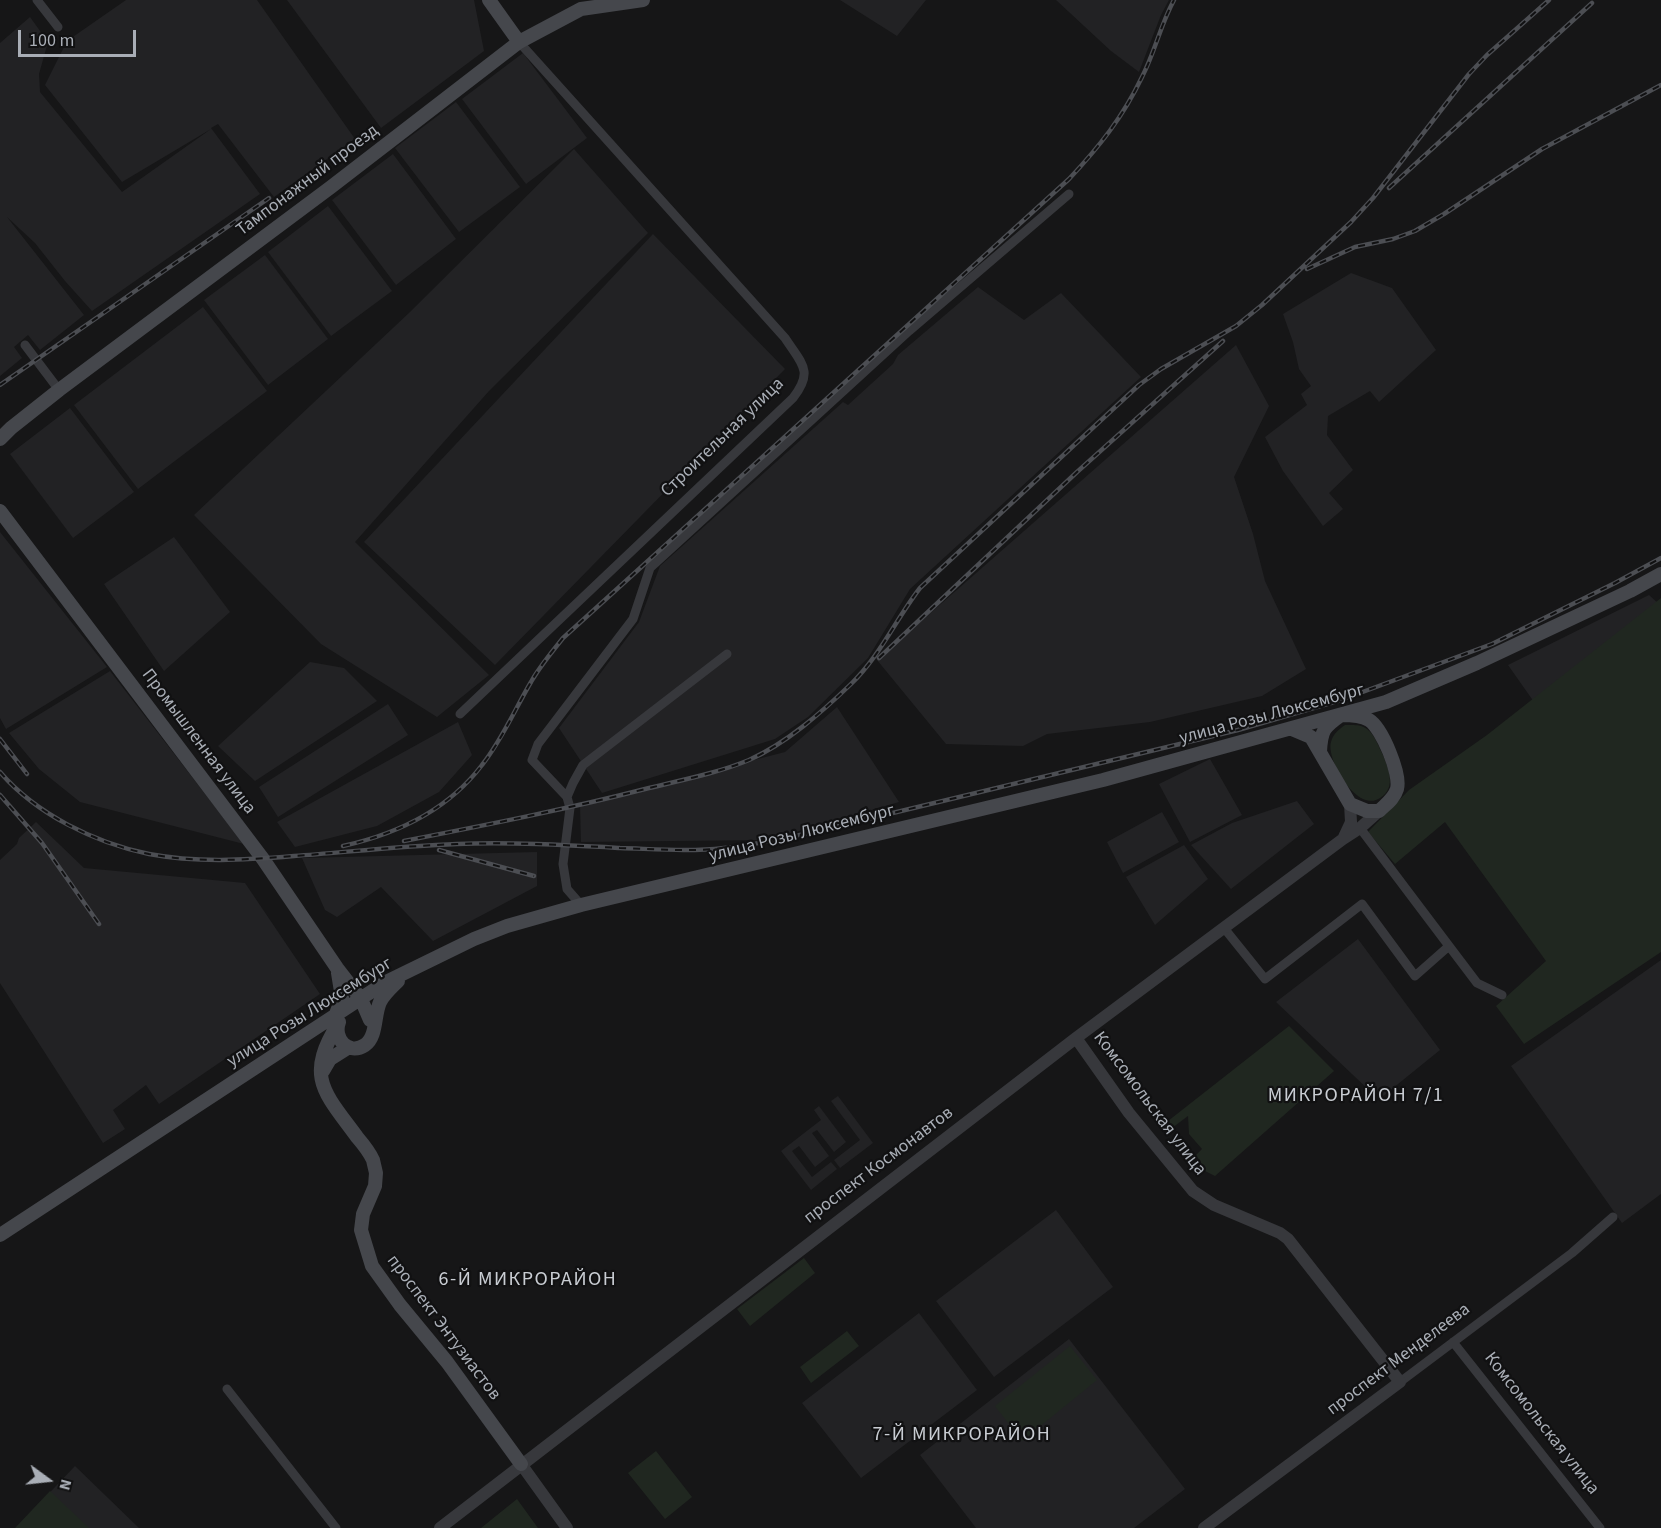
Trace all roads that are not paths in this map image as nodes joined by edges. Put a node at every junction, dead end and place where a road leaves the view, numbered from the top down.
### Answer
1 (37, 0) edge
2 (489, 0) edge
3 (643, 0) edge
4 (58, 27) dead end
5 (519, 42) junction
6 (1069, 194) dead end
7 (25, 345) dead end
8 (59, 390) junction
9 (0, 440) edge
10 (0, 511) edge
11 (1661, 574) edge
12 (727, 654) dead end
13 (1386, 702) junction
14 (460, 714) dead end
15 (1341, 715) junction
16 (1378, 728) junction
17 (1292, 729) junction
18 (1320, 752) junction
19 (567, 797) junction
20 (1350, 804) junction
21 (1379, 811) junction
22 (1360, 828) junction
23 (1343, 838) junction
24 (581, 905) junction
25 (1224, 928) junction
26 (1449, 946) junction
27 (339, 971) junction
28 (404, 975) junction
29 (386, 982) junction
30 (1502, 995) dead end
31 (361, 999) junction
32 (341, 1017) junction
33 (371, 1025) junction
34 (1076, 1038) junction
35 (329, 1040) junction
36 (347, 1046) junction
37 (291, 1047) junction
38 (321, 1079) junction
39 (1613, 1217) dead end
40 (0, 1235) edge
41 (1453, 1342) junction
42 (1400, 1383) junction
43 (227, 1389) dead end
44 (521, 1464) junction
45 (336, 1528) edge
46 (440, 1528) edge
47 (567, 1528) edge
48 (1204, 1528) edge
49 (1600, 1528) edge

1 - 4 street
2 - 5 main road, Строительная улица
3 - 5 main road, Тампонажный проезд
5 - 8 main road, Тампонажный проезд
5 - 14 street, Строительная улица
6 - 19 street
7 - 8 street
8 - 9 main road, Тампонажный проезд
10 - 27 main road, Промышленная улица
11 - 13 main road, улица Розы Люксембург
12 - 19 street
13 - 15 main road, улица Розы Люксембург
13 - 16 main road
15 - 16 main road
15 - 17 main road, улица Розы Люксембург
15 - 18 main road
16 - 21 main road
17 - 18 main road
17 - 24 main road, улица Розы Люксембург
18 - 20 main road
19 - 24 street
20 - 21 main road
20 - 23 street
21 - 22 street, проспект Космонавтов
22 - 23 street, проспект Космонавтов
22 - 26 street
23 - 25 street, проспект Космонавтов
24 - 28 main road, улица Розы Люксембург
25 - 26 street
25 - 34 street, проспект Космонавтов
26 - 30 street
27 - 29 main road
27 - 31 main road, Промышленная улица
27 - 32 main road
28 - 29 main road, улица Розы Люксембург
28 - 33 main road
29 - 31 main road, улица Розы Люксембург
31 - 32 main road, улица Розы Люксембург
31 - 33 main road, Промышленная улица
32 - 33 main road
32 - 35 main road
32 - 36 main road
32 - 37 main road, улица Розы Люксембург
33 - 36 main road
34 - 42 street, Комсомольская улица
34 - 44 street, проспект Космонавтов
35 - 36 main road
35 - 37 main road
35 - 38 main road
36 - 38 main road
37 - 40 main road, улица Розы Люксембург
38 - 44 main road, проспект Энтузиастов
39 - 41 street, проспект Менделеева
41 - 42 street, проспект Менделеева
41 - 49 street, Комсомольская улица
42 - 48 street, проспект Менделеева
43 - 45 street
44 - 46 street, проспект Космонавтов
44 - 47 street

